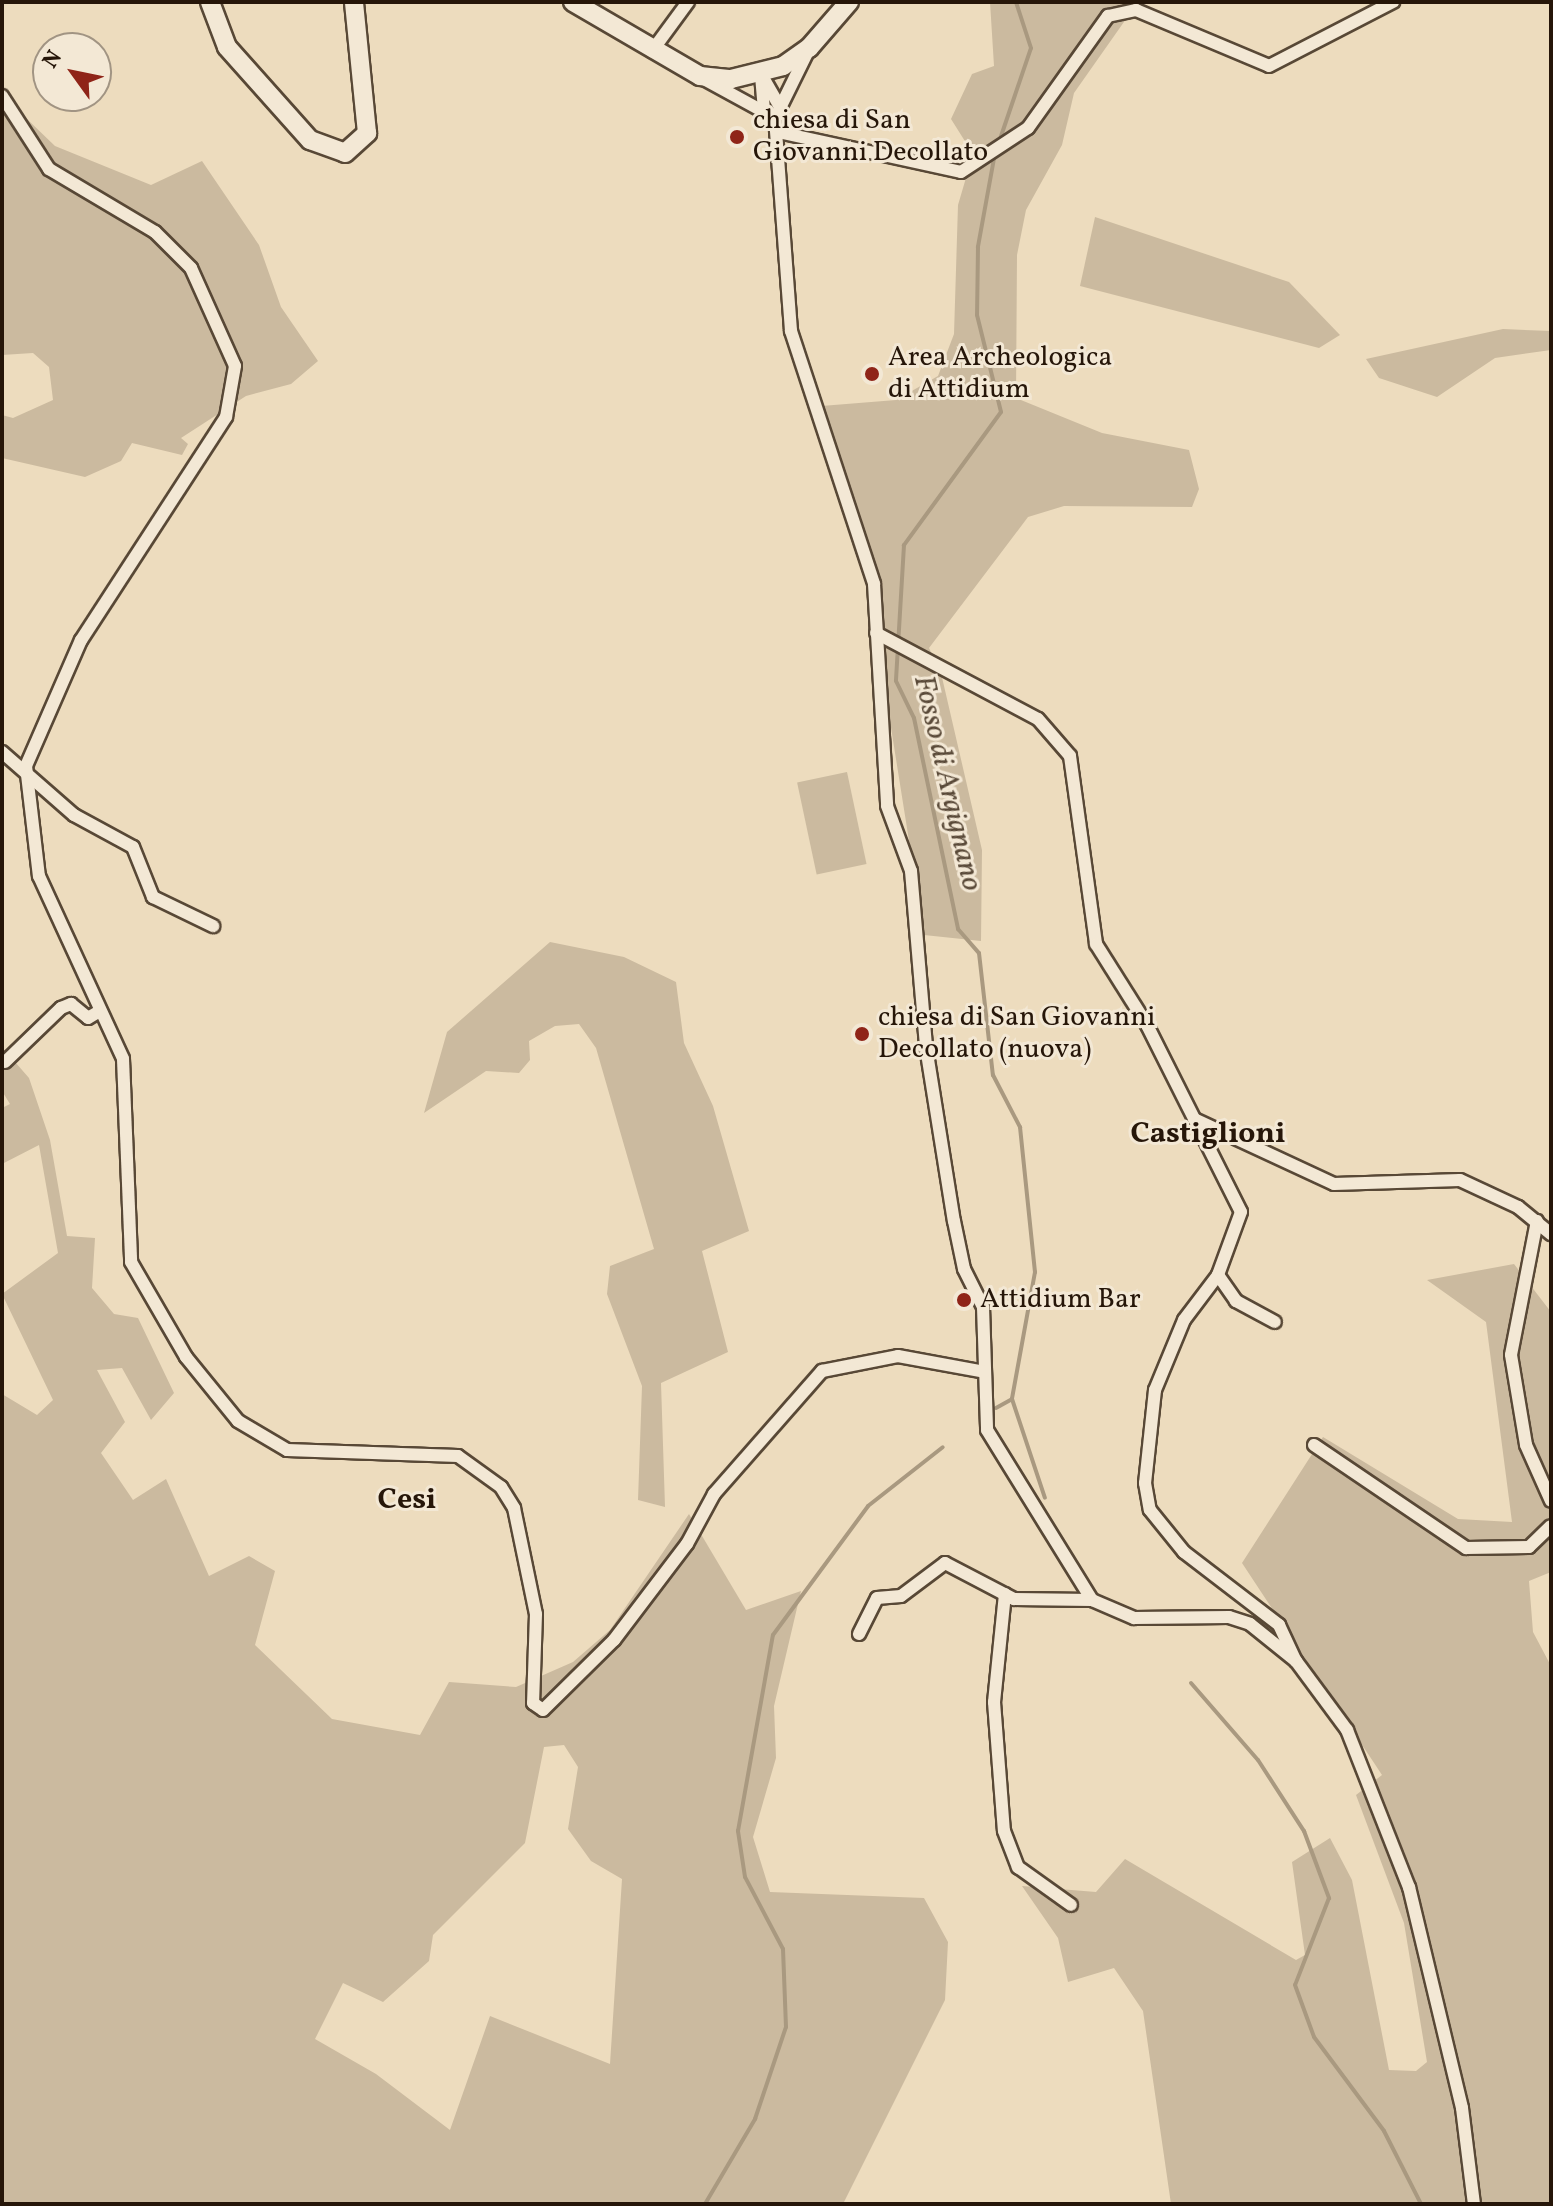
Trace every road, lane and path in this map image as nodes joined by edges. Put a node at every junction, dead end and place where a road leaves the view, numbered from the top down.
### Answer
1 (210, 2) edge
2 (354, 2) edge
3 (573, 2) edge
4 (688, 2) edge
5 (849, 2) edge
6 (1393, 2) edge
7 (809, 48) junction
8 (652, 51) junction
9 (761, 74) junction
10 (700, 76) junction
11 (2, 96) edge
12 (779, 105) junction
13 (764, 110) junction
14 (775, 118) junction
15 (778, 132) junction
16 (880, 635) junction
17 (2, 752) edge
18 (26, 766) junction
19 (213, 926) dead end
20 (98, 1012) junction
21 (5, 1062) dead end
22 (1194, 1119) junction
23 (1537, 1221) junction
24 (1551, 1234) edge
25 (1218, 1275) junction
26 (1275, 1322) dead end
27 (985, 1372) junction
28 (1314, 1445) dead end
29 (1551, 1501) edge
30 (1551, 1526) edge
31 (1005, 1594) junction
32 (1092, 1600) junction
33 (859, 1634) dead end
34 (1296, 1661) junction
35 (1071, 1905) dead end
36 (1474, 2204) edge

1 - 2 main road
3 - 8 main road
4 - 8 street
5 - 7 main road
6 - 15 street
7 - 9 main road
7 - 12 street
8 - 10 main road
9 - 10 main road
9 - 12 street
9 - 13 street
10 - 13 street
11 - 18 street
12 - 14 street
13 - 14 street
14 - 15 street
15 - 16 street
16 - 22 street
16 - 27 street
17 - 18 street
18 - 19 street
18 - 20 street
20 - 21 street
20 - 27 street
22 - 23 street
22 - 25 street
23 - 24 street
23 - 29 street
25 - 26 street
25 - 34 street
27 - 32 street
28 - 30 street
31 - 32 street
31 - 33 street
31 - 35 street
32 - 34 street
34 - 36 street

